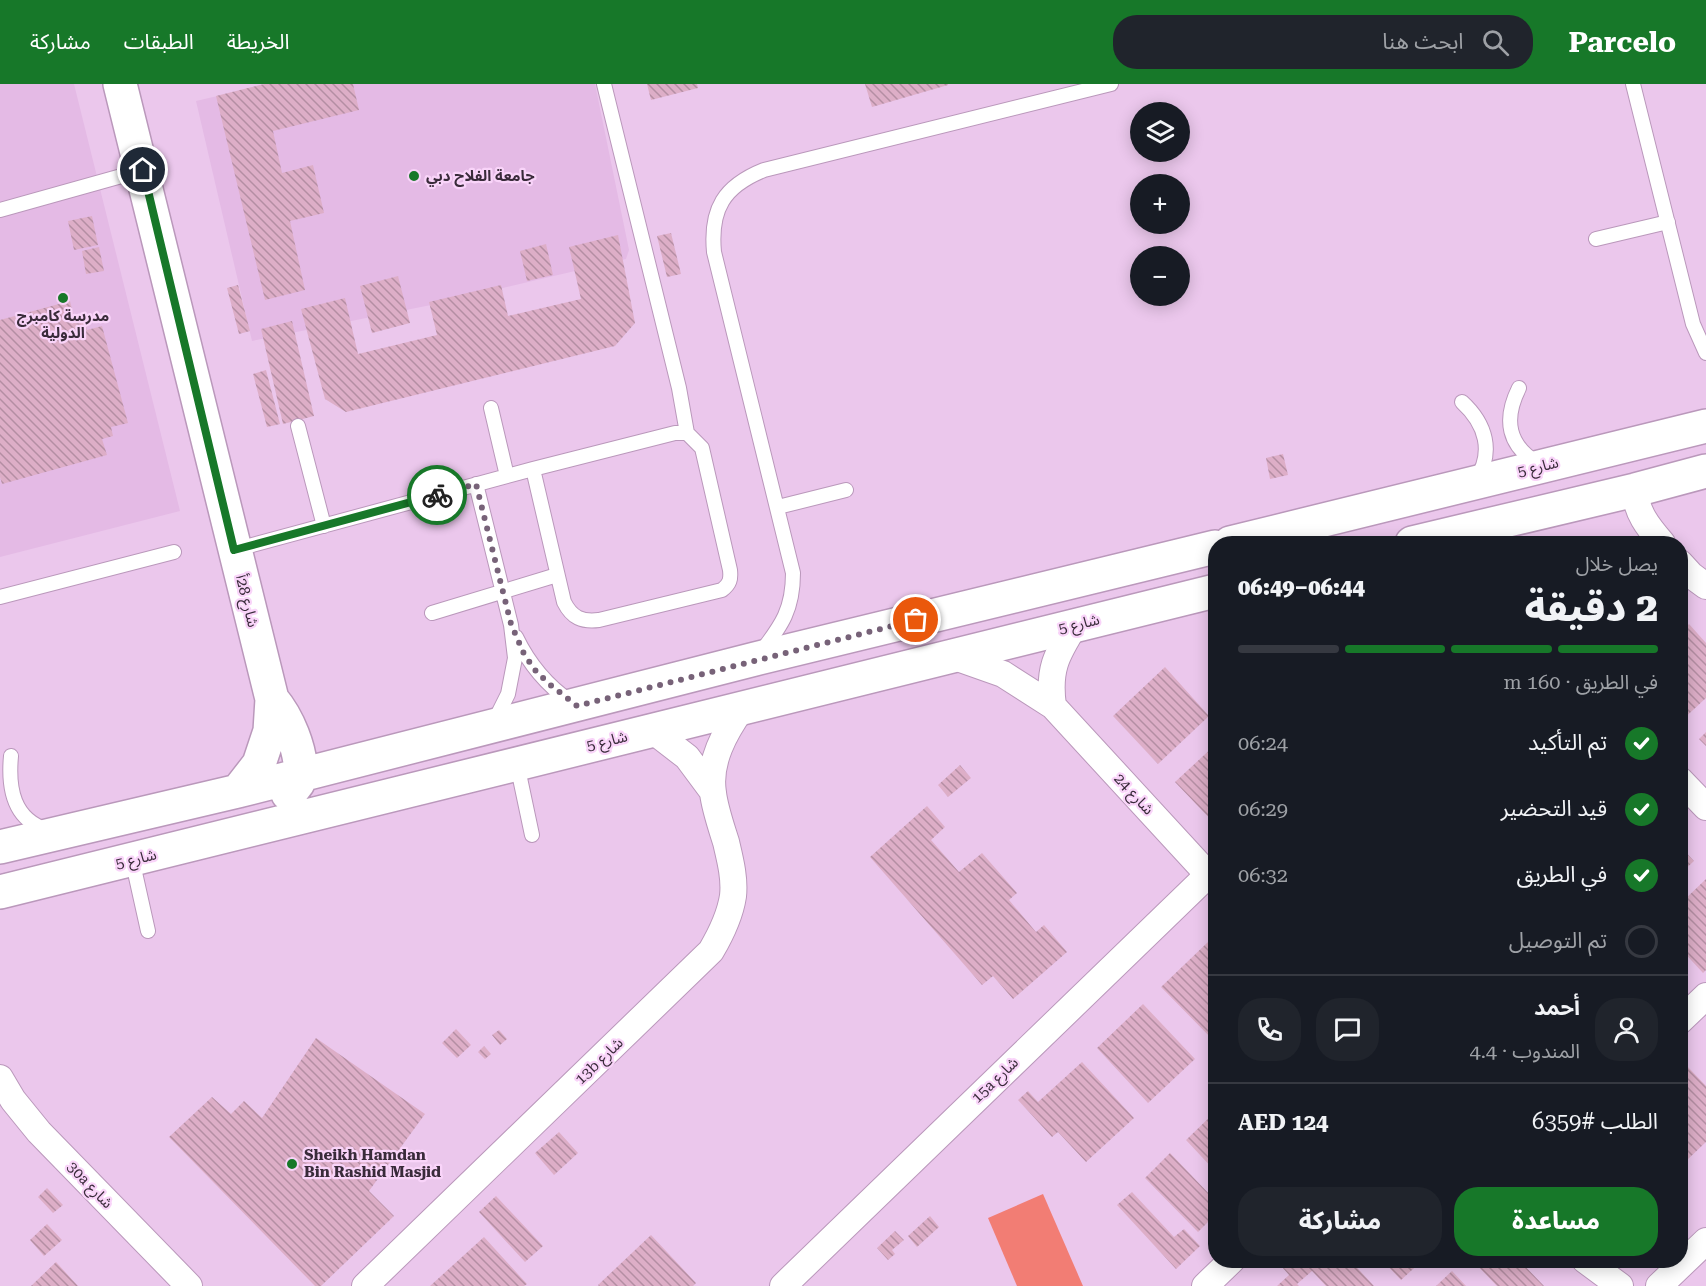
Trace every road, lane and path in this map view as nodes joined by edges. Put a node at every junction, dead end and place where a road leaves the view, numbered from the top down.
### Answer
1 (120, 84) edge
2 (604, 84) edge
3 (1111, 84) edge
4 (1633, 84) edge
5 (143, 170) junction
6 (0, 210) edge
7 (1668, 222) junction
8 (1596, 239) dead end
9 (1706, 353) edge
10 (1519, 388) dead end
11 (1462, 402) dead end
12 (491, 408) dead end
13 (298, 426) dead end
14 (1706, 426) edge
15 (687, 433) junction
16 (1706, 445) edge
17 (1541, 465) junction
18 (532, 469) junction
19 (1706, 471) edge
20 (507, 476) junction
21 (476, 484) junction
22 (1473, 484) junction
23 (846, 490) dead end
24 (1635, 490) junction
25 (778, 507) junction
26 (324, 526) junction
27 (1259, 536) edge
28 (1443, 536) edge
29 (1656, 536) edge
30 (1208, 549) edge
31 (234, 550) junction
32 (174, 552) dead end
33 (1688, 572) edge
34 (557, 575) junction
35 (1706, 586) edge
36 (502, 593) junction
37 (1208, 593) edge
38 (0, 597) edge
39 (432, 613) dead end
40 (511, 624) junction
41 (1075, 625) junction
42 (952, 656) junction
43 (755, 659) junction
44 (272, 699) junction
45 (577, 706) junction
46 (1053, 706) junction
47 (742, 708) junction
48 (492, 727) junction
49 (652, 730) junction
50 (11, 756) dead end
51 (517, 764) junction
52 (301, 776) junction
53 (1688, 788) edge
54 (238, 791) junction
55 (712, 792) junction
56 (1706, 807) edge
57 (59, 833) junction
58 (532, 835) dead end
59 (0, 847) edge
60 (132, 859) junction
61 (1208, 876) edge
62 (46, 881) junction
63 (1208, 882) edge
64 (0, 892) edge
65 (148, 931) dead end
66 (1706, 996) edge
67 (1688, 1013) edge
68 (0, 1078) edge
69 (1706, 1241) edge
70 (1688, 1258) edge
71 (1224, 1268) edge
72 (1581, 1268) edge
73 (1596, 1268) edge
74 (1678, 1268) edge
75 (189, 1286) edge
76 (365, 1286) edge
77 (783, 1286) edge
78 (1205, 1286) edge
79 (1592, 1286) edge
80 (1620, 1286) edge
81 (1659, 1286) edge

1 - 5 street, شارع 28أ
2 - 15 lane
3 - 25 lane
4 - 7 lane
5 - 6 lane
5 - 31 street, شارع 28أ
7 - 8 lane
7 - 9 lane
10 - 17 lane
11 - 22 lane
12 - 20 lane
13 - 26 lane
14 - 17 street, شارع 5
15 - 18 lane
15 - 34 lane
16 - 24 street
17 - 22 street, شارع 5
18 - 20 lane
18 - 34 lane
19 - 24 street
20 - 21 lane
21 - 26 lane
21 - 36 lane
22 - 27 street, شارع 5
23 - 25 lane
24 - 28 street
24 - 29 street
25 - 43 lane
26 - 31 lane
30 - 43 street
31 - 44 street, شارع 28أ
32 - 38 lane
33 - 35 street
34 - 36 lane
36 - 39 lane
36 - 40 lane
37 - 41 street, شارع 5
40 - 45 lane
40 - 48 lane
41 - 42 street, شارع 5
41 - 46 street
42 - 46 street, شارع 24
42 - 47 street, شارع 5
43 - 45 street
44 - 52 street, شارع 28أ
44 - 54 street, شارع 28أ
45 - 48 street
46 - 61 street, شارع 24
47 - 49 street, شارع 5
47 - 55 street, 13b شارع
48 - 52 street
49 - 51 street, شارع 5
49 - 55 street, 13b شارع
50 - 57 lane
51 - 58 lane
51 - 60 street, شارع 5
52 - 54 street
52 - 62 street
53 - 56 street
54 - 57 street
55 - 76 street, 13b شارع
57 - 59 street
60 - 62 street, شارع 5
60 - 65 lane
62 - 64 street, شارع 5
63 - 77 street, 15a شارع
66 - 67 street
68 - 75 street, 30a شارع
69 - 70 street
71 - 78 street
72 - 79 street
73 - 80 street
74 - 81 street

